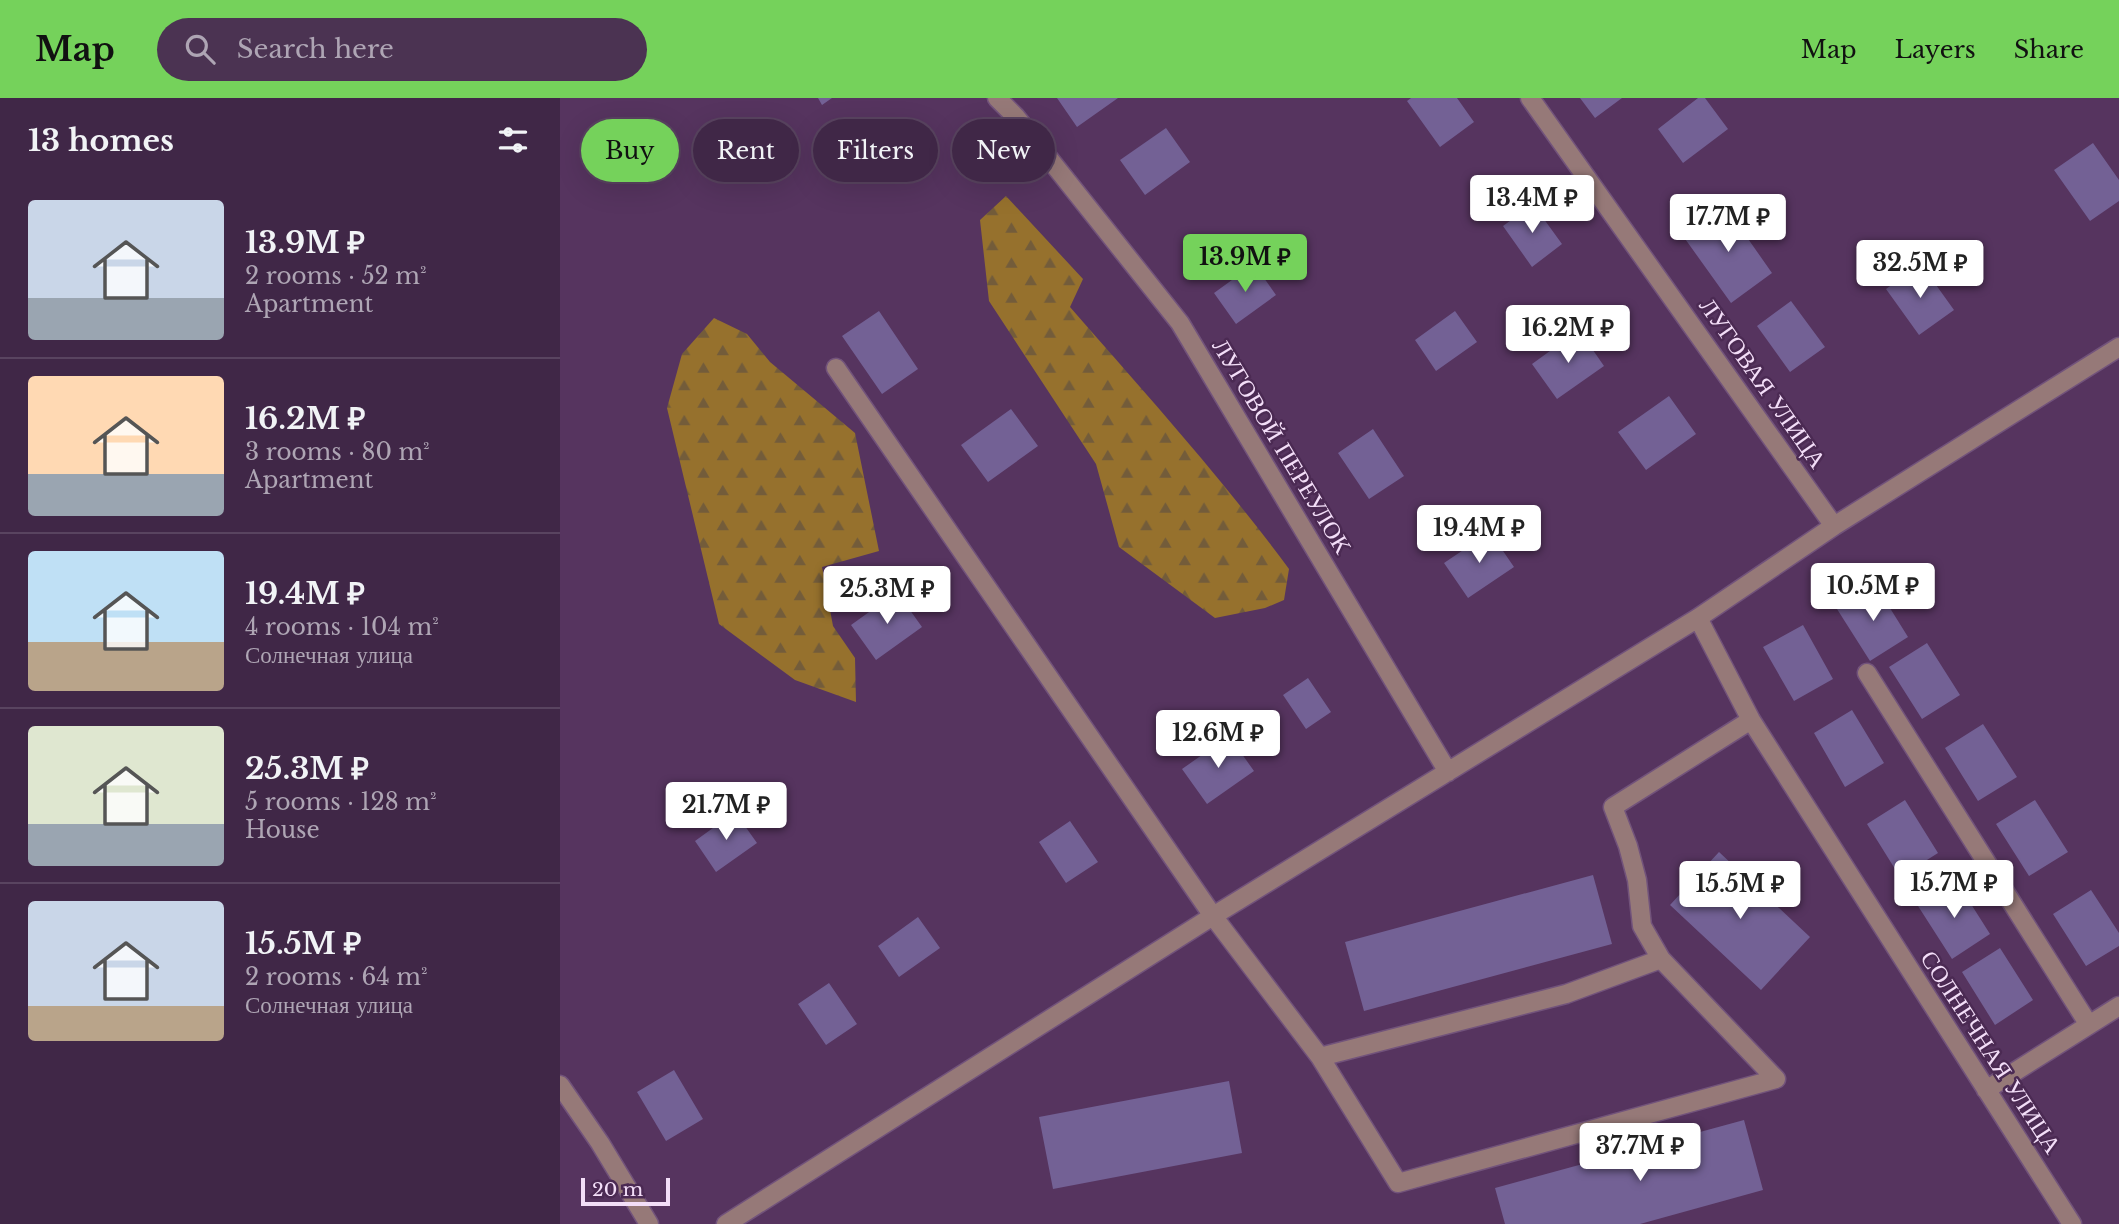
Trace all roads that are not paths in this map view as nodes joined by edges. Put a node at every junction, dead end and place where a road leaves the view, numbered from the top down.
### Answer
1 (997, 98) edge
2 (1530, 98) edge
3 (2119, 347) edge
4 (836, 368) dead end
5 (1834, 526) junction
6 (1698, 618) junction
7 (1867, 673) dead end
8 (1751, 720) junction
9 (1448, 772) junction
10 (1213, 916) junction
11 (1661, 959) junction
12 (2119, 1006) edge
13 (2089, 1025) junction
14 (1320, 1057) junction
15 (560, 1084) edge
16 (1986, 1090) junction
17 (649, 1224) edge
18 (726, 1224) edge
19 (2072, 1224) edge

1 - 9 street, ЛУГОВОЙ ПЕРЕУЛОК
2 - 5 street, ЛУГОВАЯ УЛИЦА
3 - 5 street
4 - 10 street
5 - 6 street
6 - 8 street, СОЛНЕЧНАЯ УЛИЦА
6 - 9 street
7 - 13 street
8 - 11 street
8 - 16 street, СОЛНЕЧНАЯ УЛИЦА
9 - 10 street
10 - 14 street
10 - 18 street
11 - 14 street
11 - 14 street
12 - 13 street
13 - 16 street
15 - 17 street
16 - 19 street, СОЛНЕЧНАЯ УЛИЦА

